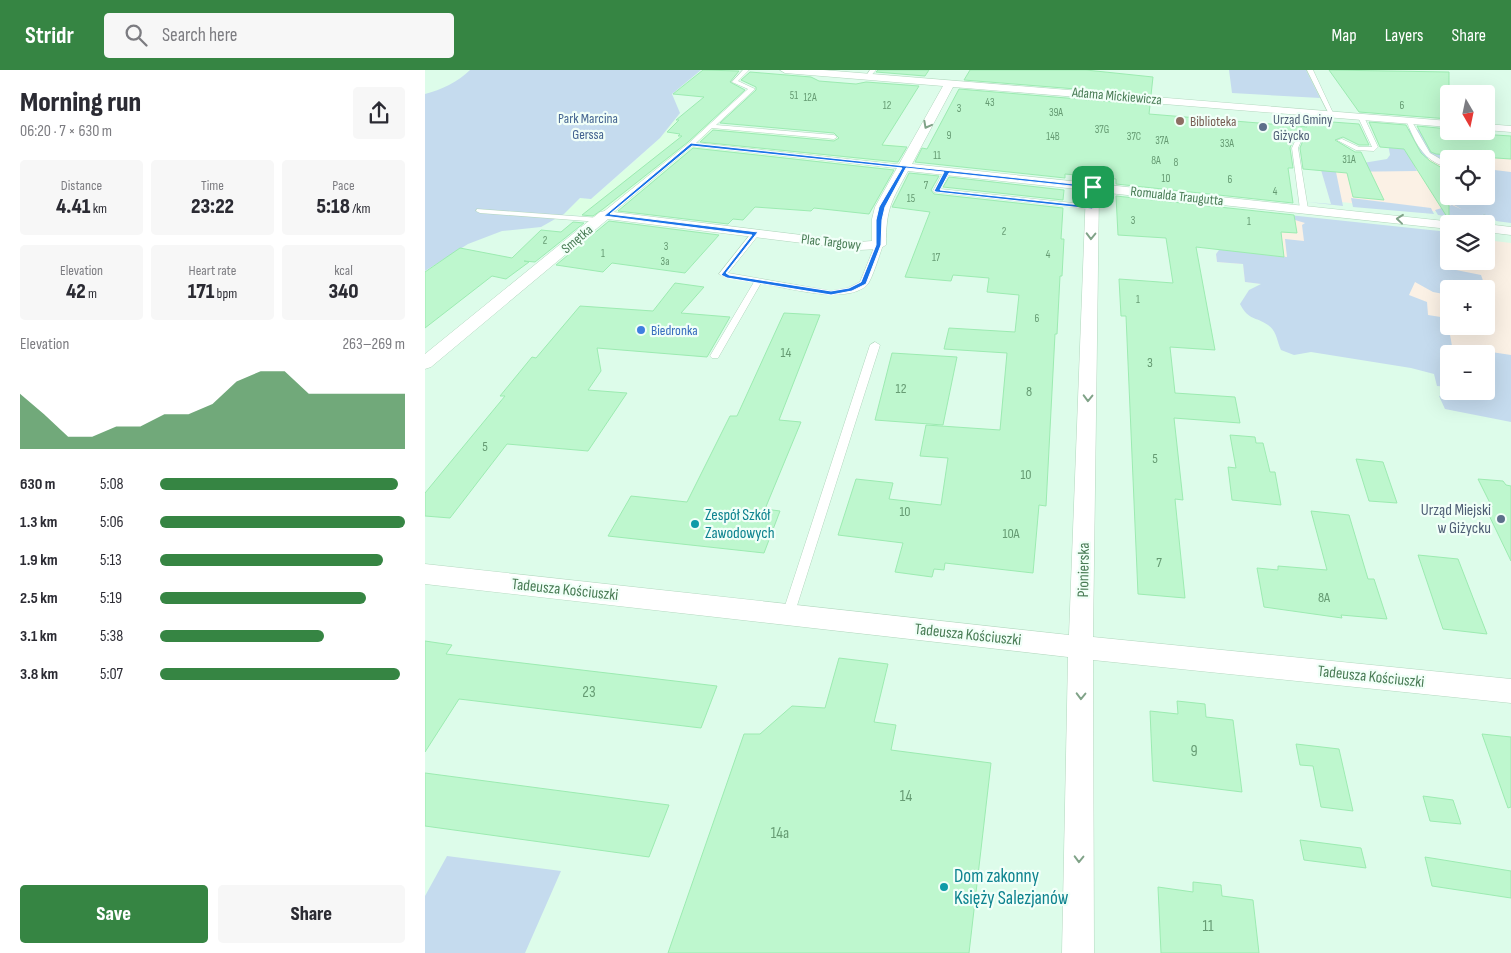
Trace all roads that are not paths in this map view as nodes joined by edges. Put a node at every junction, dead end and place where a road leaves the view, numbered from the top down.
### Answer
1 (746, 70) edge
2 (785, 70) edge
3 (939, 70) edge
4 (1310, 70) edge
5 (869, 74) edge
6 (935, 83) junction
7 (949, 84) junction
8 (1331, 114) junction
9 (1361, 117) junction
10 (1409, 121) junction
11 (1440, 123) edge
12 (713, 126) junction
13 (1495, 128) edge
14 (1511, 129) edge
15 (834, 137) dead end
16 (1299, 139) dead end
17 (1340, 140) dead end
18 (691, 144) junction
19 (1440, 163) edge
20 (905, 167) junction
21 (947, 171) junction
22 (1092, 197) junction
23 (1304, 209) junction
24 (480, 211) dead end
25 (603, 217) junction
26 (1440, 223) edge
27 (1495, 227) edge
28 (1511, 231) edge
29 (756, 233) junction
30 (879, 245) junction
31 (758, 282) junction
32 (875, 345) dead end
33 (715, 356) dead end
34 (425, 363) edge
35 (425, 574) edge
36 (788, 615) junction
37 (1081, 647) junction
38 (1511, 691) edge
39 (1078, 953) edge

1 - 12 lane, Smętka
2 - 5 street, Adama Mickiewicza
3 - 6 street
4 - 8 lane
5 - 6 street, Adama Mickiewicza
6 - 7 street, Adama Mickiewicza
7 - 8 street, Adama Mickiewicza
7 -> 20 street, Plac Targowy
8 - 9 street, Adama Mickiewicza
9 - 10 street, Adama Mickiewicza
9 - 17 lane
10 - 11 street, Adama Mickiewicza
10 - 19 lane
12 - 15 lane
12 - 18 lane, Smętka
13 - 14 street
16 - 23 lane
18 - 20 lane
18 - 25 lane, Smętka
20 - 21 street, Romualda Traugutta
20 - 30 street, Plac Targowy
21 - 22 street, Romualda Traugutta
21 - 22 lane
22 - 23 street, Romualda Traugutta
22 -> 37 street, Pionierska
26 -> 23 street, Romualda Traugutta
24 - 25 lane
25 - 29 street, Plac Targowy
25 - 34 street, Smętka
27 - 28 street
29 - 30 street, Plac Targowy
29 - 31 lane
30 - 31 lane
31 - 33 lane
32 - 36 lane
35 - 36 street, Tadeusza Kościuszki
36 - 37 street, Tadeusza Kościuszki
37 - 38 street, Tadeusza Kościuszki
37 -> 39 street, Pionierska

